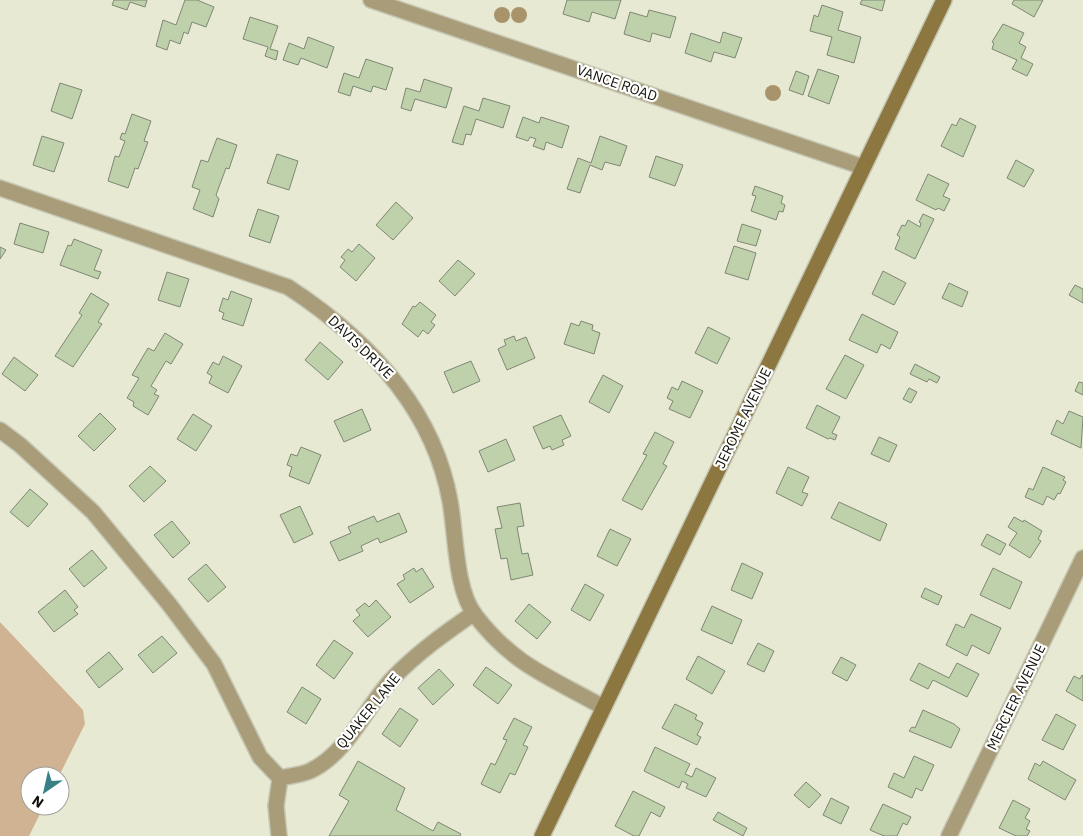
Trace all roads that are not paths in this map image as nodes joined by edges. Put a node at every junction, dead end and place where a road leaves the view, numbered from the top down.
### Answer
1 (372, 0) edge
2 (944, 0) edge
3 (863, 167) junction
4 (0, 188) edge
5 (0, 430) edge
6 (1083, 558) edge
7 (474, 613) junction
8 (603, 707) junction
9 (280, 778) junction
10 (279, 836) edge
11 (542, 836) edge
12 (949, 836) edge

1 - 3 street, VANCE ROAD
2 - 3 main road, JEROME AVENUE
3 - 8 main road, JEROME AVENUE
4 - 7 street, DAVIS DRIVE
5 - 9 street
6 - 12 street, MERCIER AVENUE
7 - 8 street, DAVIS DRIVE
7 - 9 street, QUAKER LANE
8 - 11 main road, JEROME AVENUE
9 - 10 street

